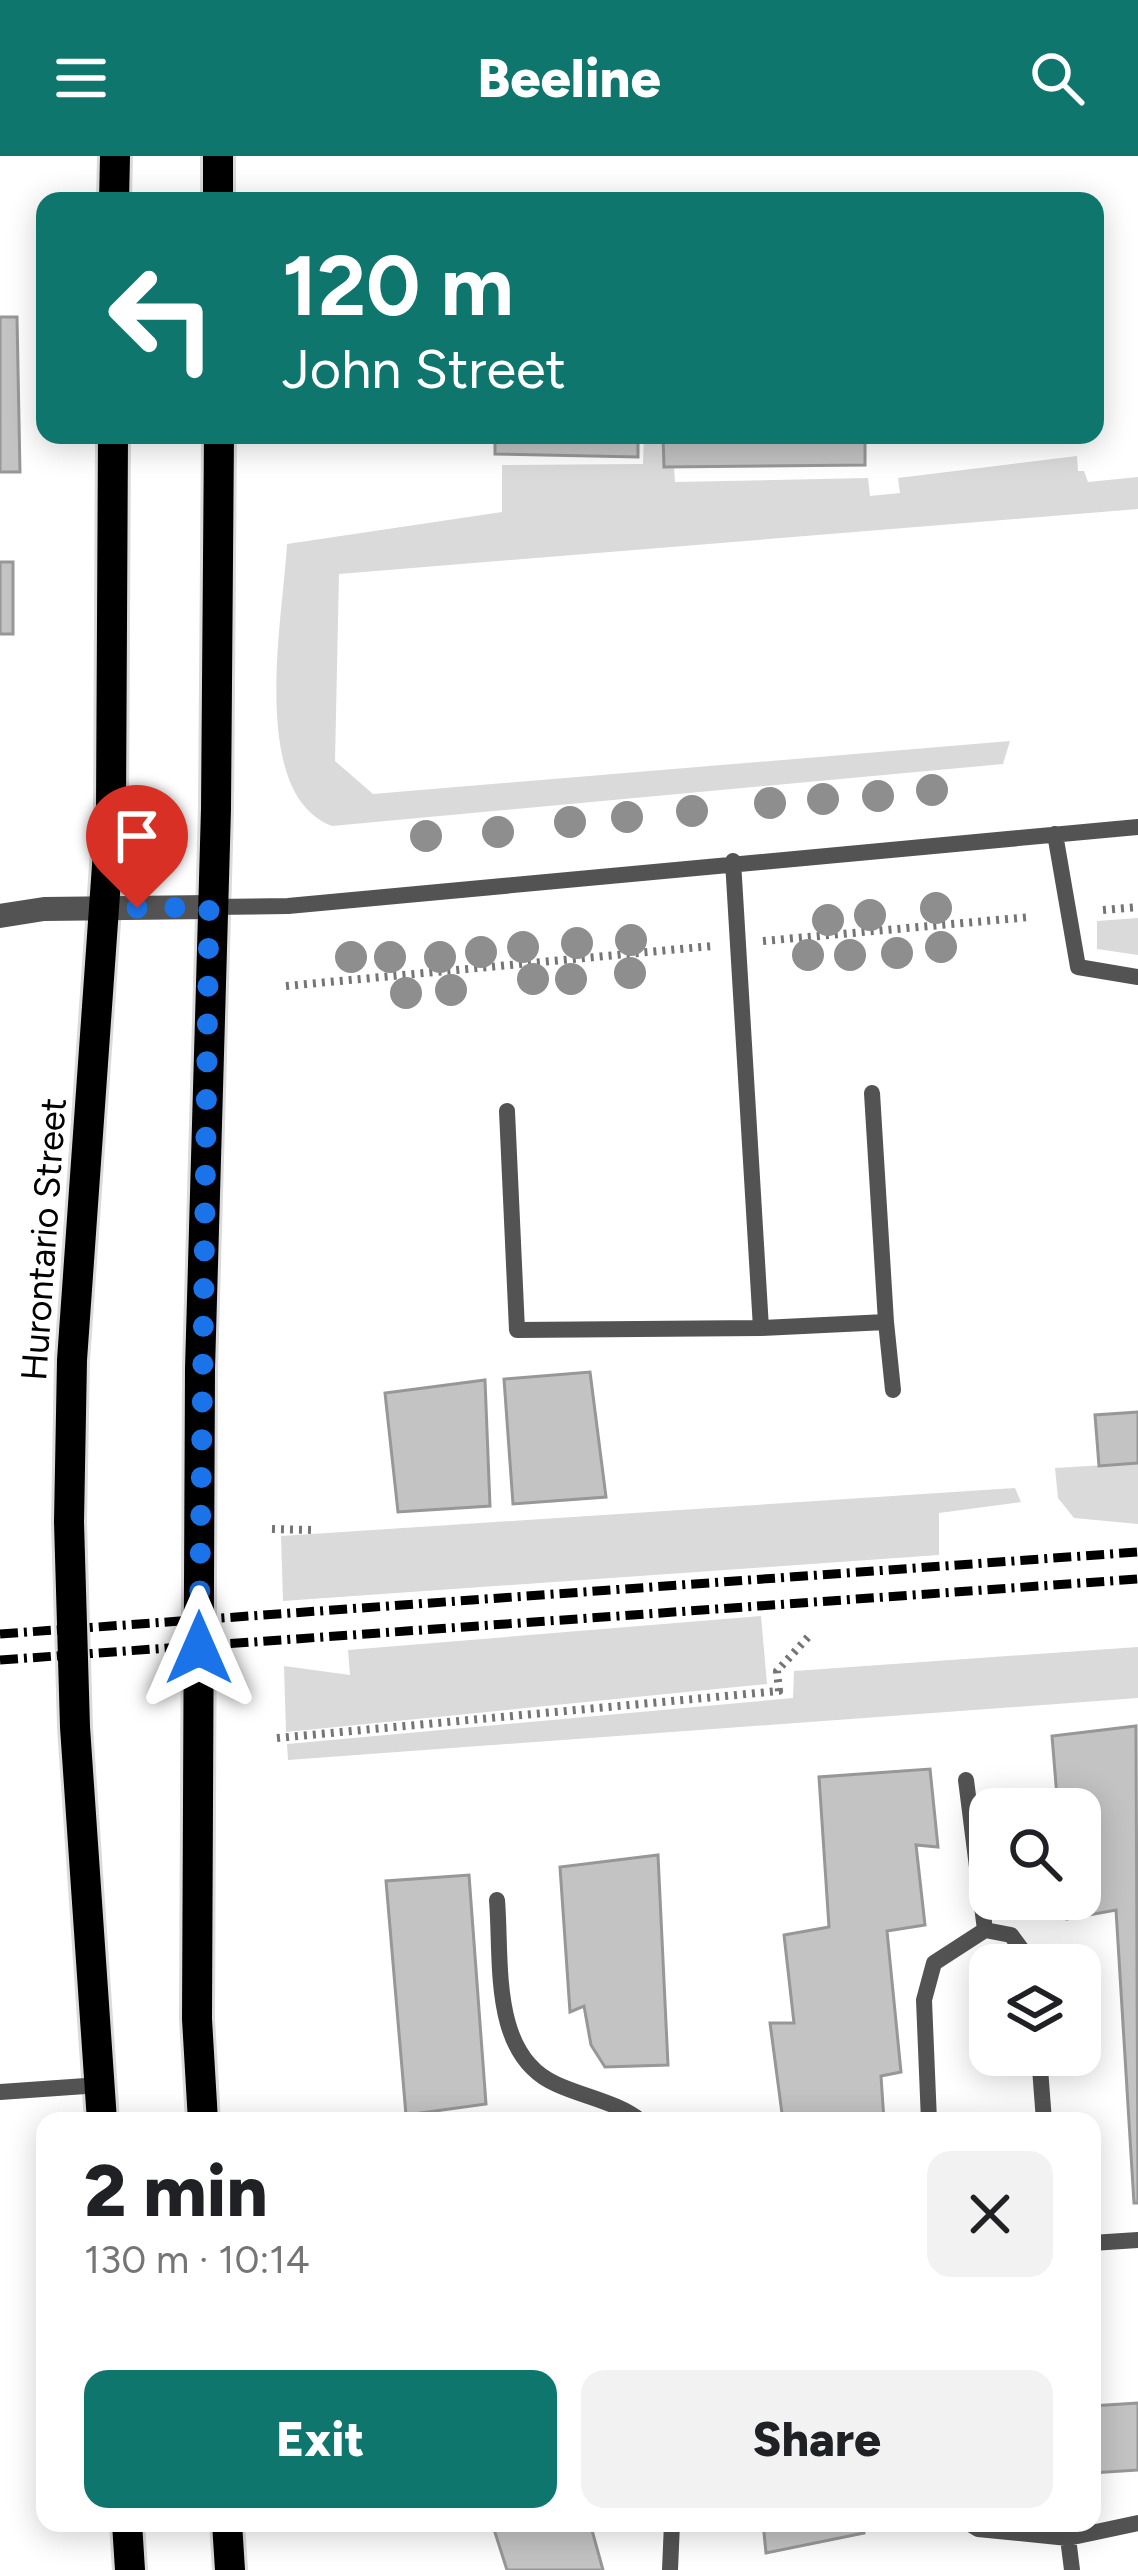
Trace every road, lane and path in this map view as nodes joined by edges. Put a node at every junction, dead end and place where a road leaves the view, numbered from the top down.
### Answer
1 (115, 156) edge
2 (218, 156) edge
3 (114, 192) edge
4 (218, 192) edge
5 (113, 444) edge
6 (219, 444) edge
7 (1138, 827) edge
8 (1054, 834) junction
9 (733, 861) junction
10 (209, 907) junction
11 (1138, 907) edge
12 (105, 909) junction
13 (1103, 910) dead end
14 (0, 916) edge
15 (1030, 917) dead end
16 (778, 940) dead end
17 (688, 948) dead end
18 (1138, 977) edge
19 (286, 986) dead end
20 (872, 1093) dead end
21 (507, 1111) dead end
22 (886, 1322) junction
23 (760, 1328) junction
24 (893, 1390) dead end
25 (272, 1529) dead end
26 (314, 1530) dead end
27 (810, 1635) dead end
28 (277, 1738) dead end
29 (966, 1780) dead end
30 (496, 1900) dead end
31 (985, 1930) junction
32 (1018, 1944) edge
33 (1041, 2076) edge
34 (100, 2085) junction
35 (0, 2092) edge
36 (102, 2112) edge
37 (202, 2112) edge
38 (621, 2112) edge
39 (929, 2112) edge
40 (1043, 2112) edge
41 (1138, 2240) edge
42 (1101, 2242) edge
43 (1138, 2523) edge
44 (1101, 2531) edge
45 (128, 2532) edge
46 (228, 2532) edge
47 (672, 2532) edge
48 (1008, 2532) edge
49 (1095, 2532) edge
50 (1067, 2538) junction
51 (130, 2570) edge
52 (230, 2570) edge
53 (670, 2570) edge
54 (1072, 2570) edge

1 - 3 main road
2 - 4 main road
5 - 12 main road, Hurontario Street
6 - 10 main road
7 - 8 lane
8 - 9 lane
8 - 18 lane
9 - 10 lane
9 - 23 lane
10 - 12 street
10 - 37 main road
11 - 13 path
12 - 14 street
12 - 34 main road, Hurontario Street
15 - 16 path
17 - 19 path
20 - 22 lane
21 - 23 lane
22 - 23 lane
22 - 24 lane
25 - 26 path
27 - 28 path
29 - 31 lane
30 - 38 lane
31 - 32 lane
31 - 39 lane
33 - 40 lane
34 - 35 lane
34 - 36 main road, Hurontario Street
41 - 42 lane
43 - 44 lane
45 - 51 main road
46 - 52 main road
47 - 53 lane
48 - 50 lane
49 - 50 lane
50 - 54 lane

